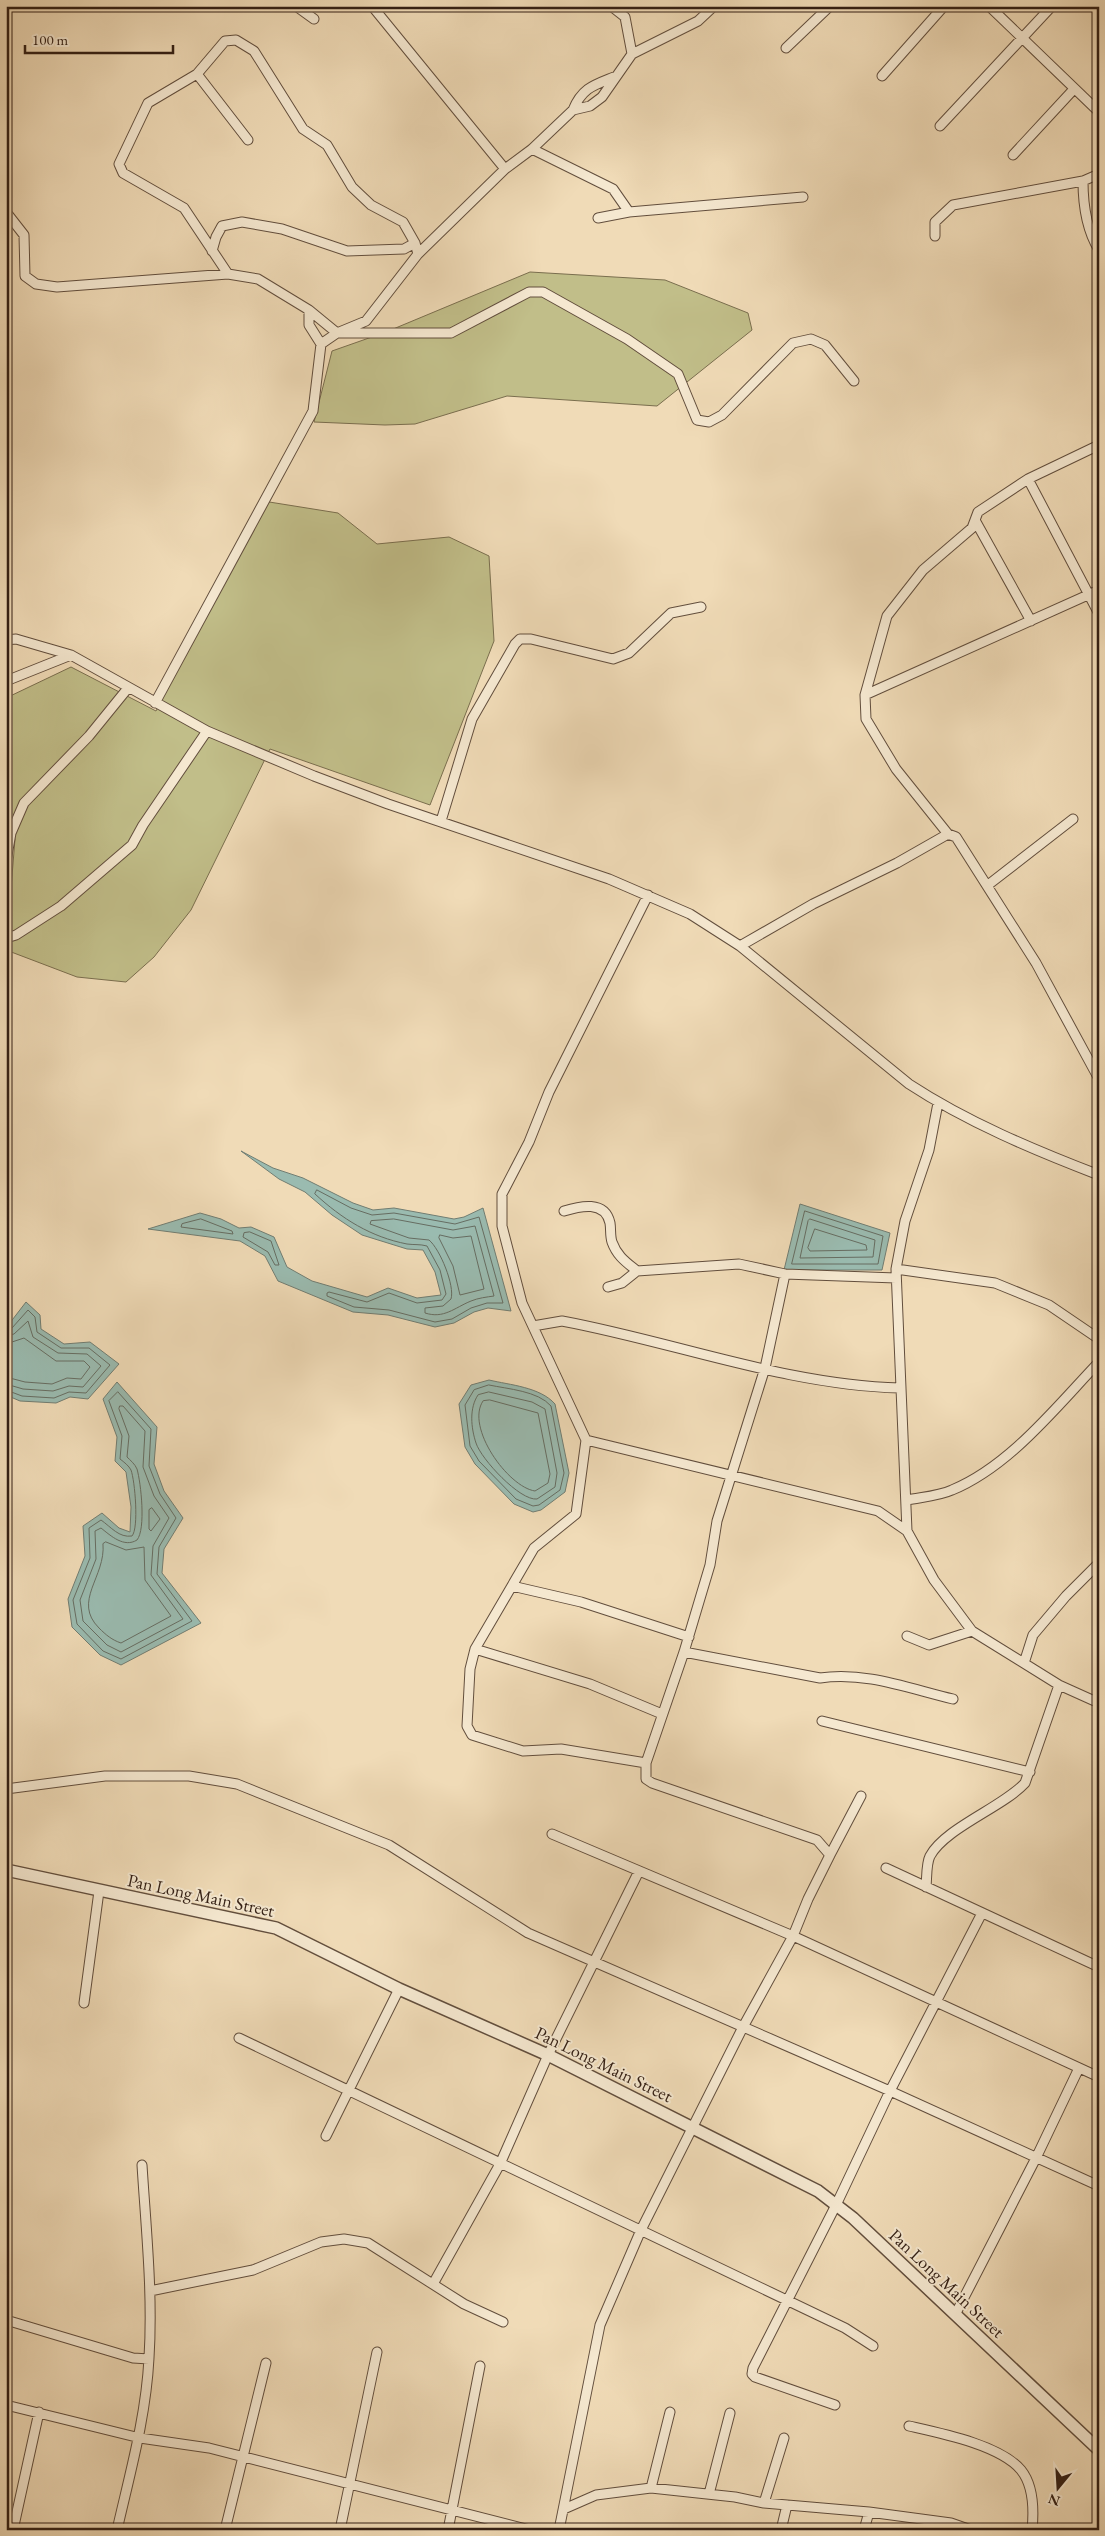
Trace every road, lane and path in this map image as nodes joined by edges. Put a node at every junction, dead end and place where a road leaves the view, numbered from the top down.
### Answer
1 (296, 6) edge
2 (372, 6) edge
3 (611, 6) edge
4 (714, 6) edge
5 (830, 6) edge
6 (944, 6) edge
7 (989, 6) edge
8 (1052, 6) edge
9 (314, 19) dead end
10 (1020, 38) junction
11 (786, 48) dead end
12 (632, 54) junction
13 (196, 74) junction
14 (882, 76) dead end
15 (614, 77) junction
16 (1074, 89) junction
17 (573, 110) junction
18 (1099, 112) edge
19 (940, 126) dead end
20 (248, 140) dead end
21 (532, 149) junction
22 (1013, 154) dead end
23 (505, 169) junction
24 (1099, 174) edge
25 (1083, 181) junction
26 (803, 197) dead end
27 (6, 212) edge
28 (629, 212) junction
29 (598, 218) dead end
30 (935, 236) dead end
31 (415, 243) junction
32 (1099, 250) edge
33 (212, 251) junction
34 (418, 254) junction
35 (228, 274) junction
36 (309, 310) junction
37 (337, 333) junction
38 (321, 344) junction
39 (854, 381) dead end
40 (1099, 445) edge
41 (1028, 479) junction
42 (976, 522) junction
43 (1099, 590) edge
44 (1089, 595) junction
45 (701, 607) dead end
46 (1099, 614) edge
47 (1031, 621) junction
48 (6, 640) edge
49 (71, 655) junction
50 (6, 681) edge
51 (128, 688) junction
52 (865, 695) junction
53 (155, 703) junction
54 (207, 731) junction
55 (1073, 819) dead end
56 (441, 821) junction
57 (948, 834) junction
58 (6, 861) edge
59 (988, 885) junction
60 (648, 895) junction
61 (6, 938) edge
62 (740, 946) junction
63 (1097, 1075) edge
64 (938, 1103) junction
65 (1099, 1175) edge
66 (564, 1211) dead end
67 (637, 1271) junction
68 (896, 1273) junction
69 (785, 1274) junction
70 (608, 1287) dead end
71 (533, 1326) junction
72 (1099, 1339) edge
73 (1099, 1362) edge
74 (765, 1368) junction
75 (900, 1388) junction
76 (586, 1440) junction
77 (730, 1475) junction
78 (907, 1500) junction
79 (907, 1531) junction
80 (1099, 1563) edge
81 (512, 1586) junction
82 (972, 1630) junction
83 (907, 1636) dead end
84 (689, 1637) junction
85 (475, 1649) junction
86 (684, 1652) junction
87 (1024, 1663) junction
88 (1058, 1685) junction
89 (953, 1699) dead end
90 (1099, 1703) edge
91 (662, 1714) junction
92 (822, 1721) dead end
93 (646, 1762) junction
94 (1030, 1772) junction
95 (6, 1789) edge
96 (861, 1796) dead end
97 (552, 1834) dead end
98 (830, 1854) junction
99 (886, 1868) dead end
100 (6, 1870) edge
101 (638, 1871) junction
102 (926, 1887) junction
103 (99, 1891) junction
104 (982, 1913) junction
105 (794, 1936) junction
106 (596, 1961) junction
107 (1099, 1967) edge
108 (400, 1989) junction
109 (935, 2001) junction
110 (84, 2003) dead end
111 (743, 2027) junction
112 (239, 2038) dead end
113 (548, 2055) junction
114 (1079, 2068) junction
115 (1099, 2077) edge
116 (349, 2090) junction
117 (890, 2092) junction
118 (693, 2127) junction
119 (326, 2136) dead end
120 (1036, 2158) junction
121 (500, 2164) junction
122 (142, 2165) dead end
123 (1099, 2186) edge
124 (837, 2204) junction
125 (641, 2230) junction
126 (433, 2284) junction
127 (150, 2291) junction
128 (786, 2300) junction
129 (955, 2315) junction
130 (6, 2320) edge
131 (503, 2322) dead end
132 (874, 2346) dead end
133 (377, 2352) dead end
134 (149, 2359) junction
135 (266, 2363) dead end
136 (480, 2366) dead end
137 (6, 2405) edge
138 (835, 2405) dead end
139 (39, 2412) junction
140 (670, 2412) dead end
141 (730, 2413) dead end
142 (910, 2426) dead end
143 (140, 2438) junction
144 (784, 2438) dead end
145 (1099, 2450) edge
146 (243, 2456) junction
147 (351, 2484) junction
148 (651, 2488) junction
149 (709, 2494) junction
150 (764, 2503) junction
151 (787, 2505) junction
152 (564, 2509) junction
153 (452, 2510) junction
154 (869, 2512) junction
155 (13, 2530) edge
156 (117, 2530) edge
157 (225, 2530) edge
158 (340, 2530) edge
159 (448, 2530) edge
160 (530, 2530) edge
161 (559, 2530) edge
162 (781, 2530) edge
163 (864, 2530) edge
164 (971, 2530) edge
165 (1032, 2530) edge

1 - 9 street
2 - 23 street
3 - 12 street
4 - 12 street
5 - 11 street
6 - 14 street
7 - 10 street
8 - 10 street
10 - 16 street
10 - 19 street
12 - 15 street
13 - 20 street
13 - 31 street
13 - 33 street
15 - 17 street
15 - 17 street
16 - 18 street
16 - 22 street
17 - 21 street
21 - 23 street
21 - 28 street
23 - 34 street
24 - 25 street
25 - 30 street
25 - 32 street
26 - 28 street
27 - 35 street
28 - 29 street
31 - 33 street
31 - 34 street
33 - 35 street
34 - 37 street
35 - 36 street
36 - 37 street
36 - 38 street
37 - 38 street
37 - 39 street
38 - 53 street
40 - 41 street
41 - 42 street
41 - 44 street
42 - 47 street
42 - 52 street
43 - 44 street
44 - 46 street
44 - 47 street
45 - 56 street
47 - 52 street
48 - 49 street
49 - 50 street
49 - 51 street
51 - 53 street
51 - 58 street
52 - 57 street
53 - 54 street
54 - 56 street
54 - 61 street
55 - 59 street
56 - 60 street
57 - 59 street
57 - 62 street
59 - 63 street
60 - 62 street
60 - 71 street
62 - 64 street
64 - 65 street
64 - 68 street
66 - 67 street
67 - 69 street
67 - 70 street
68 - 69 street
68 - 72 street
68 - 75 street
69 - 74 street
71 - 74 street
71 - 76 street
73 - 78 street
74 - 75 street
74 - 77 street
75 - 78 street
76 - 77 street
76 - 81 street
77 - 79 street
77 - 84 street
78 - 79 street
79 - 82 street
80 - 87 street
81 - 84 street
81 - 85 street
82 - 83 street
82 - 87 street
84 - 86 street
85 - 91 street
85 - 93 street
86 - 89 street
86 - 91 street
87 - 88 street
88 - 90 street
88 - 94 street
91 - 93 street
92 - 94 street
93 - 98 street
94 - 102 street
95 - 106 street
96 - 98 street
97 - 101 street
98 - 105 street
99 - 102 street
100 - 103 street, Pan Long Main Street
101 - 105 street
101 - 106 street
102 - 104 street
103 - 108 street, Pan Long Main Street
103 - 110 street
104 - 107 street
104 - 109 street
105 - 109 street
105 - 111 street
106 - 111 street
106 - 113 street
108 - 113 street, Pan Long Main Street
108 - 116 street
109 - 114 street
109 - 117 street
111 - 117 street
111 - 118 street
112 - 116 street
113 - 118 street, Pan Long Main Street
113 - 121 street
114 - 115 street
114 - 120 street
116 - 119 street
116 - 121 street
117 - 120 street
117 - 124 street
118 - 124 street, Pan Long Main Street
118 - 125 street
120 - 123 street
120 - 129 street
121 - 125 street
121 - 126 street
122 - 127 street
124 - 128 street
124 - 129 street, Pan Long Main Street
125 - 128 street
125 - 152 street
126 - 127 street
126 - 131 street
127 - 134 street
128 - 132 street
128 - 138 street
129 - 145 street, Pan Long Main Street
130 - 134 street
133 - 147 street
134 - 143 street
135 - 146 street
136 - 153 street
137 - 139 street
139 - 143 street
139 - 155 street
140 - 148 street
141 - 149 street
142 - 165 street
143 - 146 street
143 - 156 street
144 - 150 street
146 - 147 street
146 - 157 street
147 - 153 street
147 - 158 street
148 - 149 street
148 - 152 street
149 - 150 street
150 - 151 street
151 - 154 street
151 - 162 street
152 - 161 street
153 - 159 street
153 - 160 street
154 - 163 street
154 - 164 street

